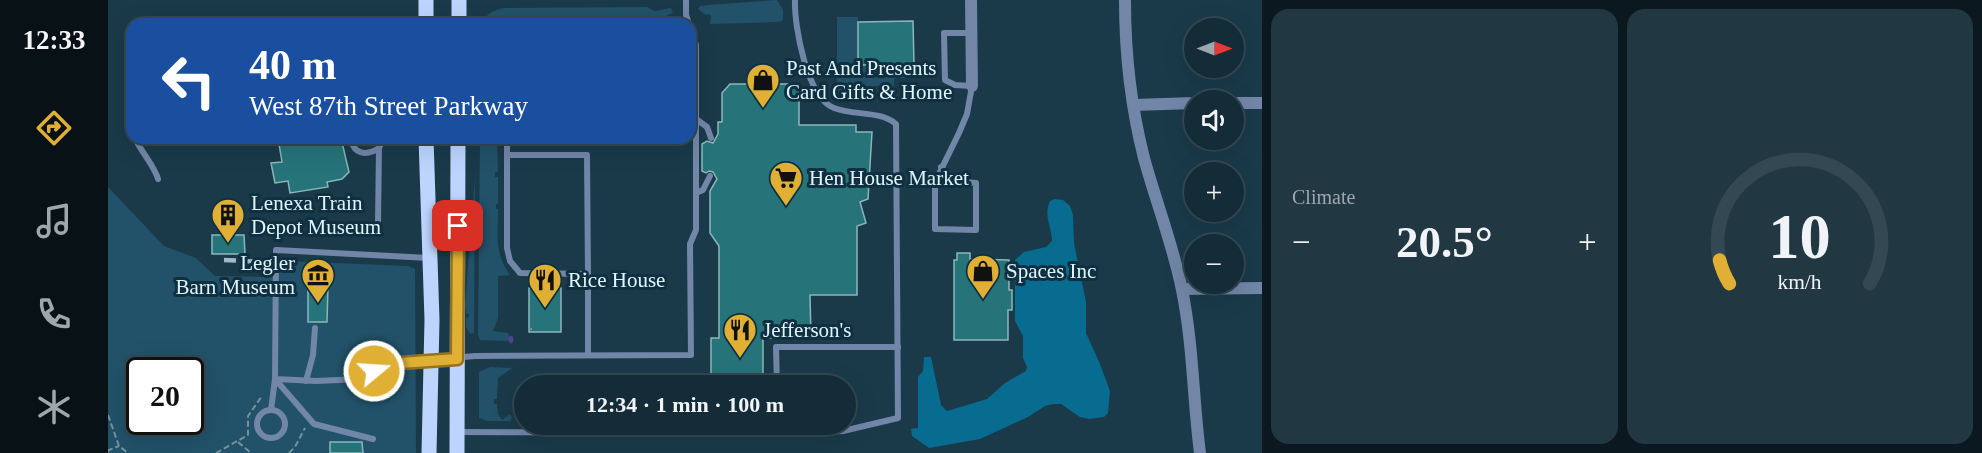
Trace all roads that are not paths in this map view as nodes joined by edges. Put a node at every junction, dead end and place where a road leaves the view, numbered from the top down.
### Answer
1 (426, 0) edge
2 (459, 0) edge
3 (686, 0) edge
4 (795, 0) edge
5 (971, 0) edge
6 (1125, 0) edge
7 (426, 18) edge
8 (459, 18) edge
9 (687, 18) edge
10 (972, 33) junction
11 (972, 86) junction
12 (1184, 103) edge
13 (1244, 103) edge
14 (1262, 103) edge
15 (1134, 105) junction
16 (696, 118) edge
17 (711, 138) dead end
18 (138, 144) edge
19 (353, 144) edge
20 (381, 144) edge
21 (426, 144) edge
22 (458, 144) edge
23 (507, 144) edge
24 (695, 144) edge
25 (379, 148) junction
26 (507, 155) junction
27 (941, 167) junction
28 (710, 176) dead end
29 (158, 179) dead end
30 (696, 193) junction
31 (378, 222) dead end
32 (429, 258) junction
33 (588, 274) junction
34 (1262, 288) edge
35 (1182, 289) junction
36 (315, 328) dead end
37 (898, 347) junction
38 (588, 355) junction
39 (457, 359) junction
40 (431, 360) junction
41 (777, 375) edge
42 (275, 379) junction
43 (306, 381) junction
44 (271, 410) junction
45 (856, 428) edge
46 (457, 432) junction
47 (514, 432) edge
48 (373, 440) dead end
49 (429, 453) edge
50 (457, 453) edge
51 (1200, 453) edge

1 - 7 main road
2 - 8 main road
3 - 9 lane
4 - 37 lane
5 - 10 street
6 - 15 street
10 - 11 street
10 - 11 lane
11 - 27 lane
12 - 15 street
13 - 14 street
15 - 35 street
16 - 17 lane
18 - 29 lane
19 - 25 lane
20 - 25 lane
21 - 32 main road
22 - 39 main road
23 - 26 lane
24 - 30 lane
25 - 31 lane
26 - 33 lane
26 - 33 lane
27 - 27 lane
28 - 30 lane
30 - 38 lane
32 - 40 main road
32 - 42 lane
33 - 38 lane
34 - 35 street
35 - 51 street
36 - 43 lane
37 - 41 lane
37 - 45 lane
38 - 39 lane
39 - 40 lane
39 - 46 main road
40 - 43 lane
40 - 49 main road
42 - 43 lane
42 - 44 lane
42 - 48 lane
44 - 44 lane
46 - 47 lane
46 - 50 main road

